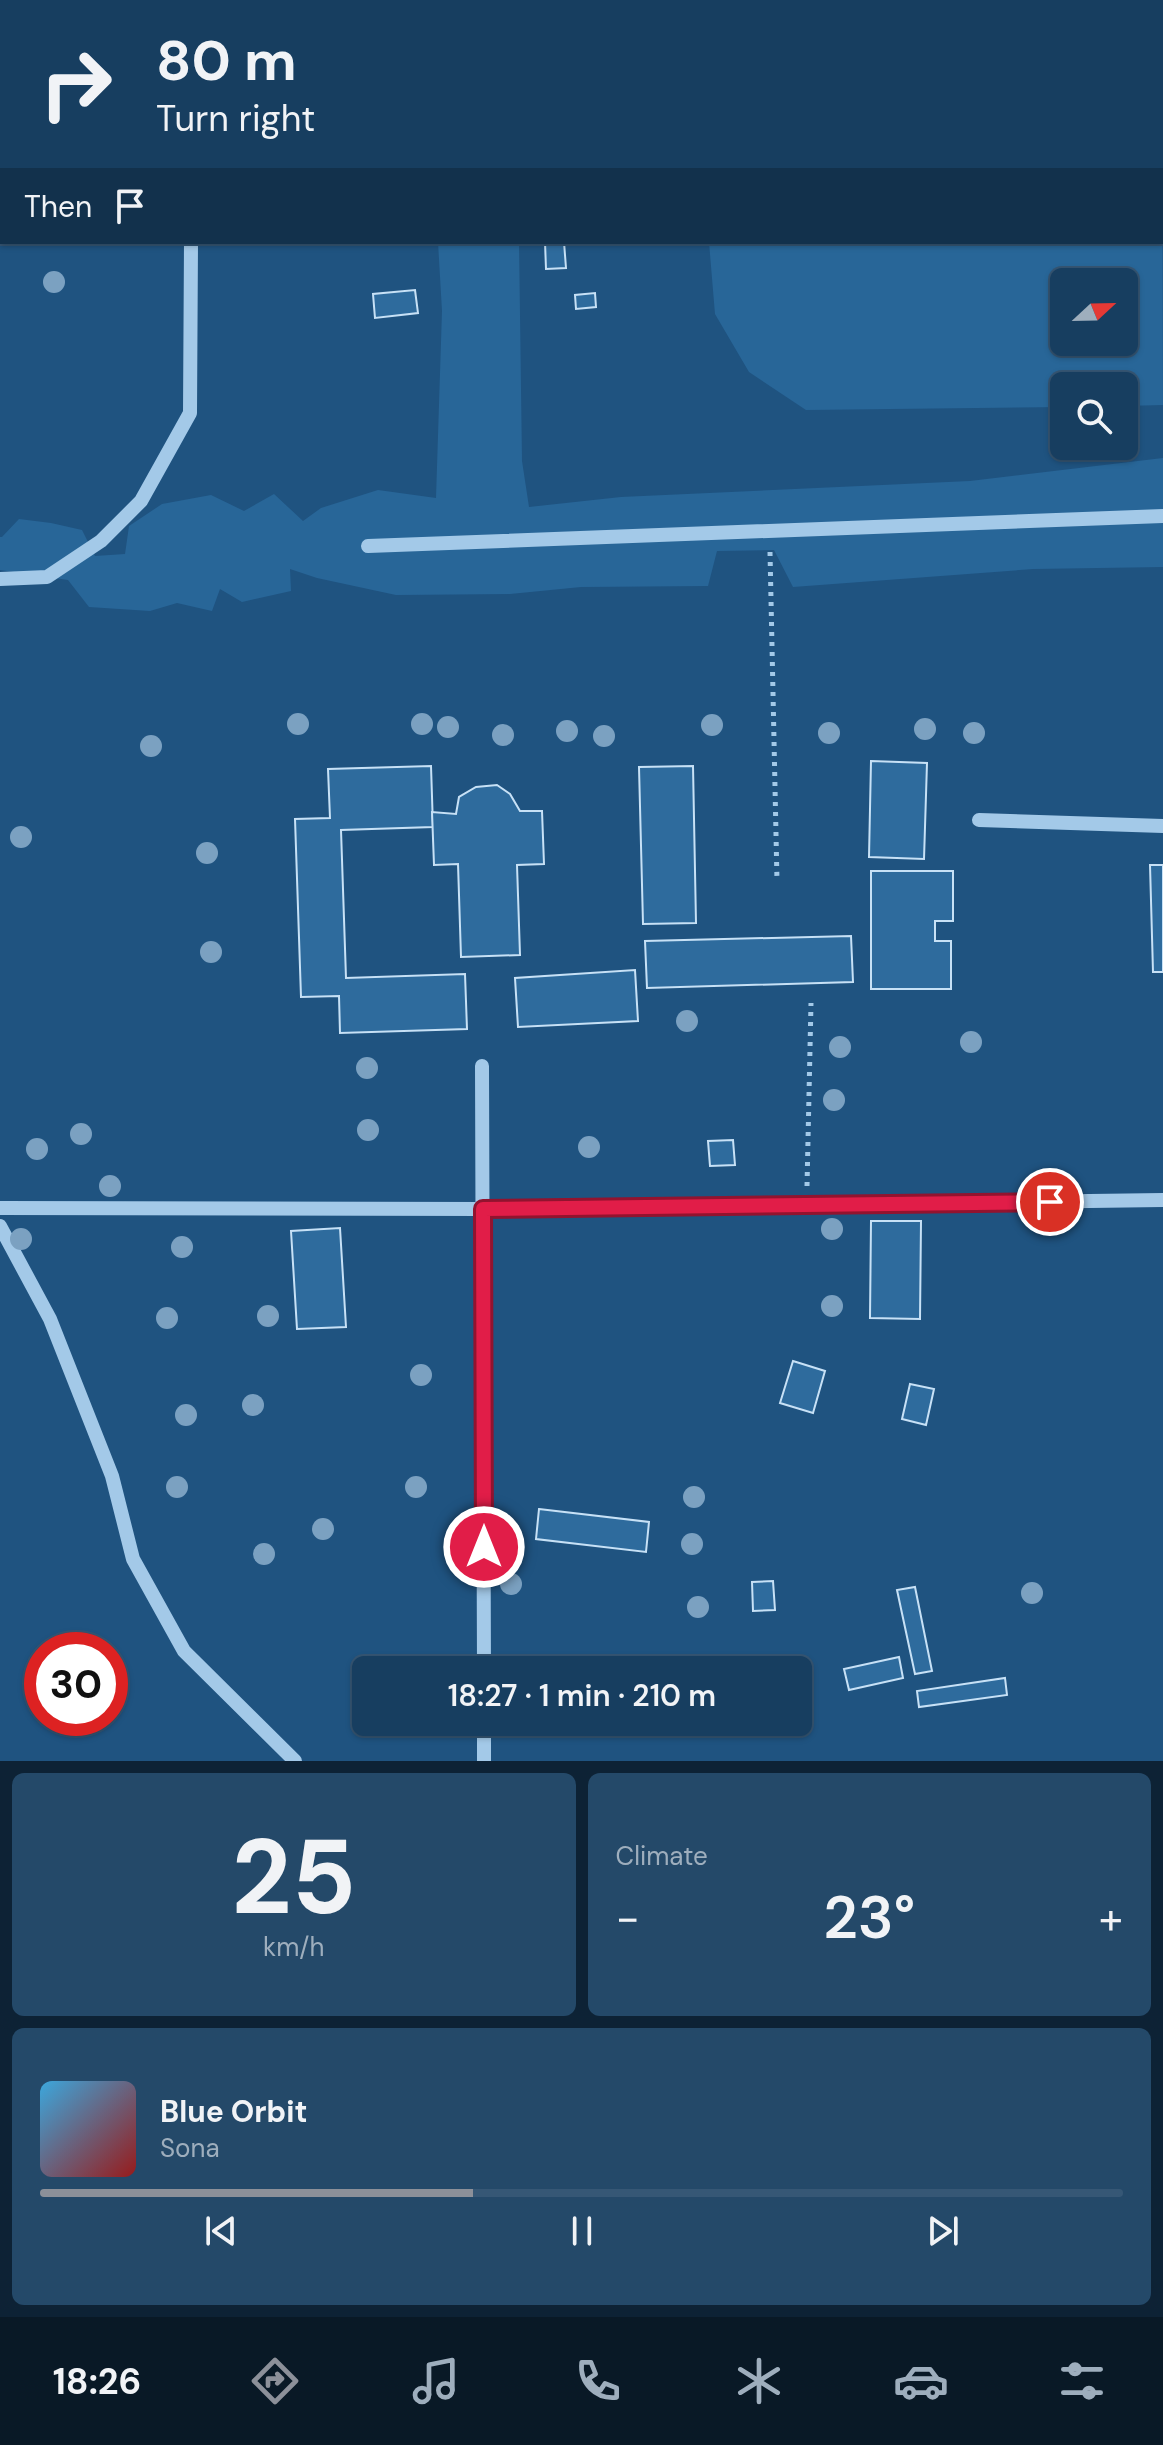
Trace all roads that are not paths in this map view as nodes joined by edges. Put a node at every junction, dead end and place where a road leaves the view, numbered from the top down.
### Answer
1 (191, 244) edge
2 (1163, 516) edge
3 (368, 546) dead end
4 (0, 579) edge
5 (979, 820) dead end
6 (1163, 826) edge
7 (482, 1066) dead end
8 (1163, 1200) edge
9 (0, 1208) edge
10 (483, 1209) junction
11 (0, 1226) edge
12 (484, 1656) edge
13 (484, 1736) edge
14 (295, 1761) edge
15 (484, 1761) edge

1 - 4 street
2 - 3 street
5 - 6 street
7 - 10 street
8 - 10 street
9 - 10 street
10 - 12 street
11 - 14 street
13 - 15 street

